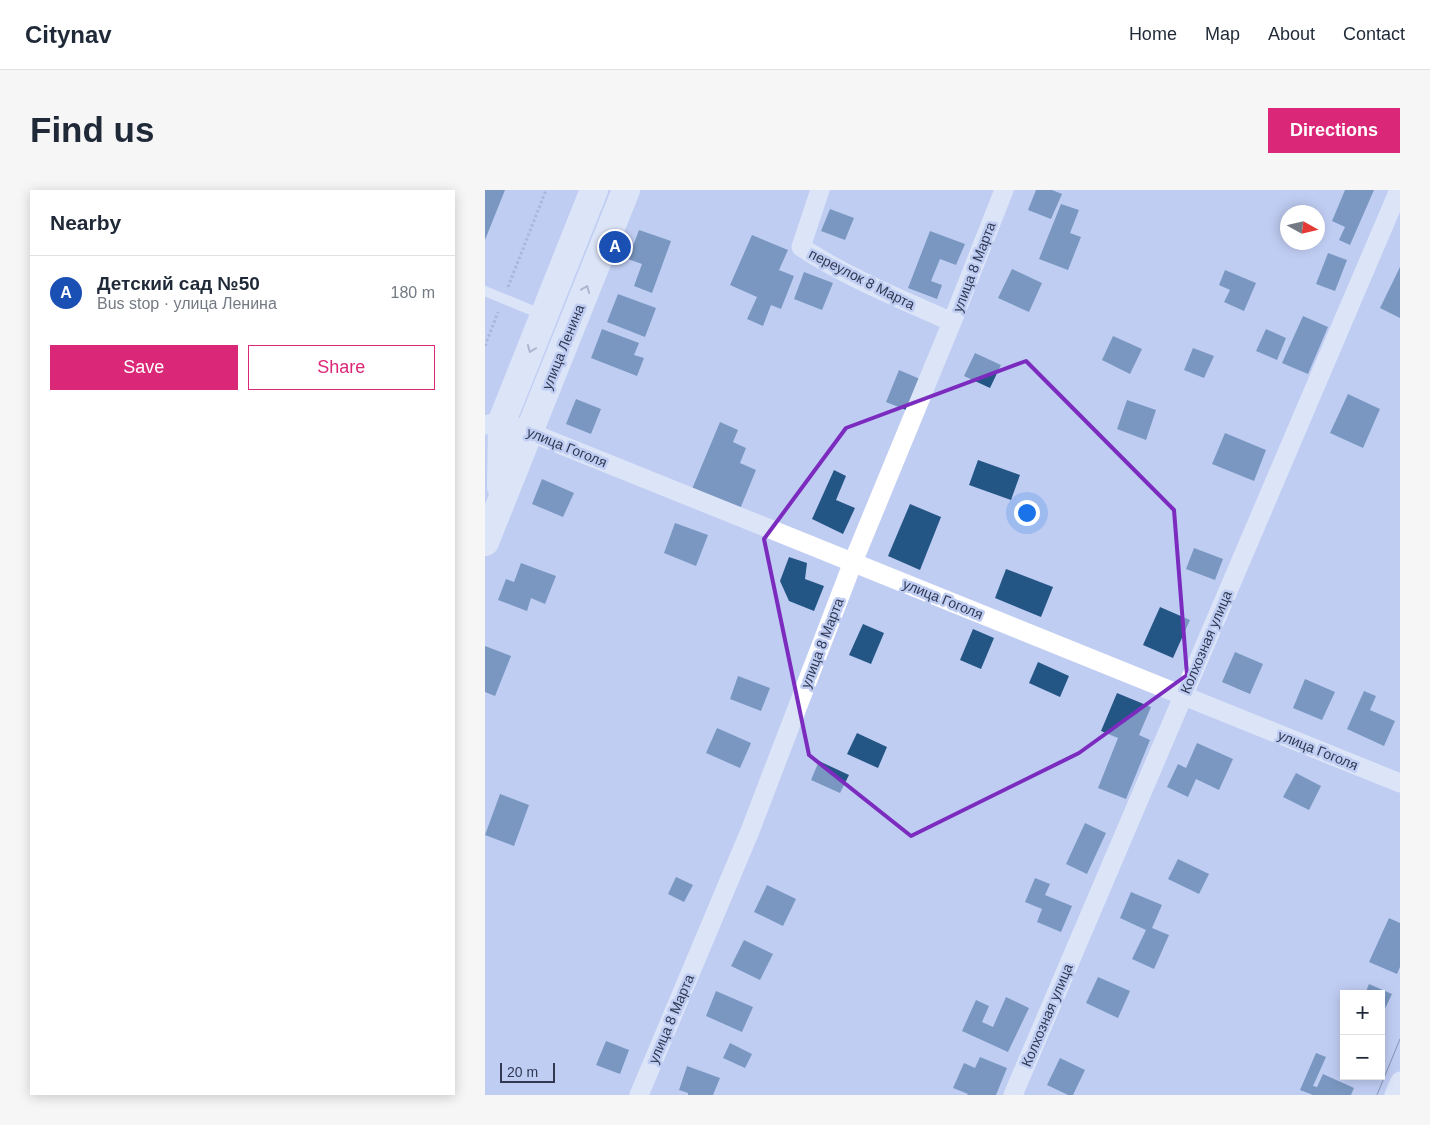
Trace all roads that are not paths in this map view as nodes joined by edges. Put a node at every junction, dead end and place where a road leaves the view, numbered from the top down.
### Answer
1 (594, 190) edge
2 (626, 190) edge
3 (820, 190) edge
4 (1004, 190) edge
5 (1399, 190) edge
6 (485, 291) edge
7 (544, 315) junction
8 (952, 322) junction
9 (494, 423) edge
10 (529, 432) junction
11 (500, 503) junction
12 (487, 533) edge
13 (853, 562) junction
14 (1183, 696) junction
15 (1400, 783) edge
16 (1400, 1081) edge
17 (639, 1095) edge
18 (1013, 1095) edge
19 (1394, 1095) edge

1 - 7 main road, улица Ленина
10 -> 2 main road, улица Ленина
3 - 8 street, переулок 8 Марта
4 - 8 street, улица 8 Марта
5 - 14 street, Колхозная улица
6 - 7 lane
7 -> 9 main road, улица Ленина
8 - 13 street, улица 8 Марта
9 - 10 street, улица Гоголя
9 - 11 main road, улица Ленина
10 - 11 main road, улица Ленина
10 - 13 street, улица Гоголя
11 - 12 main road, улица Ленина
13 - 14 street, улица Гоголя
13 - 17 street, улица 8 Марта
14 - 15 street, улица Гоголя
14 - 18 street, Колхозная улица
16 - 19 street

